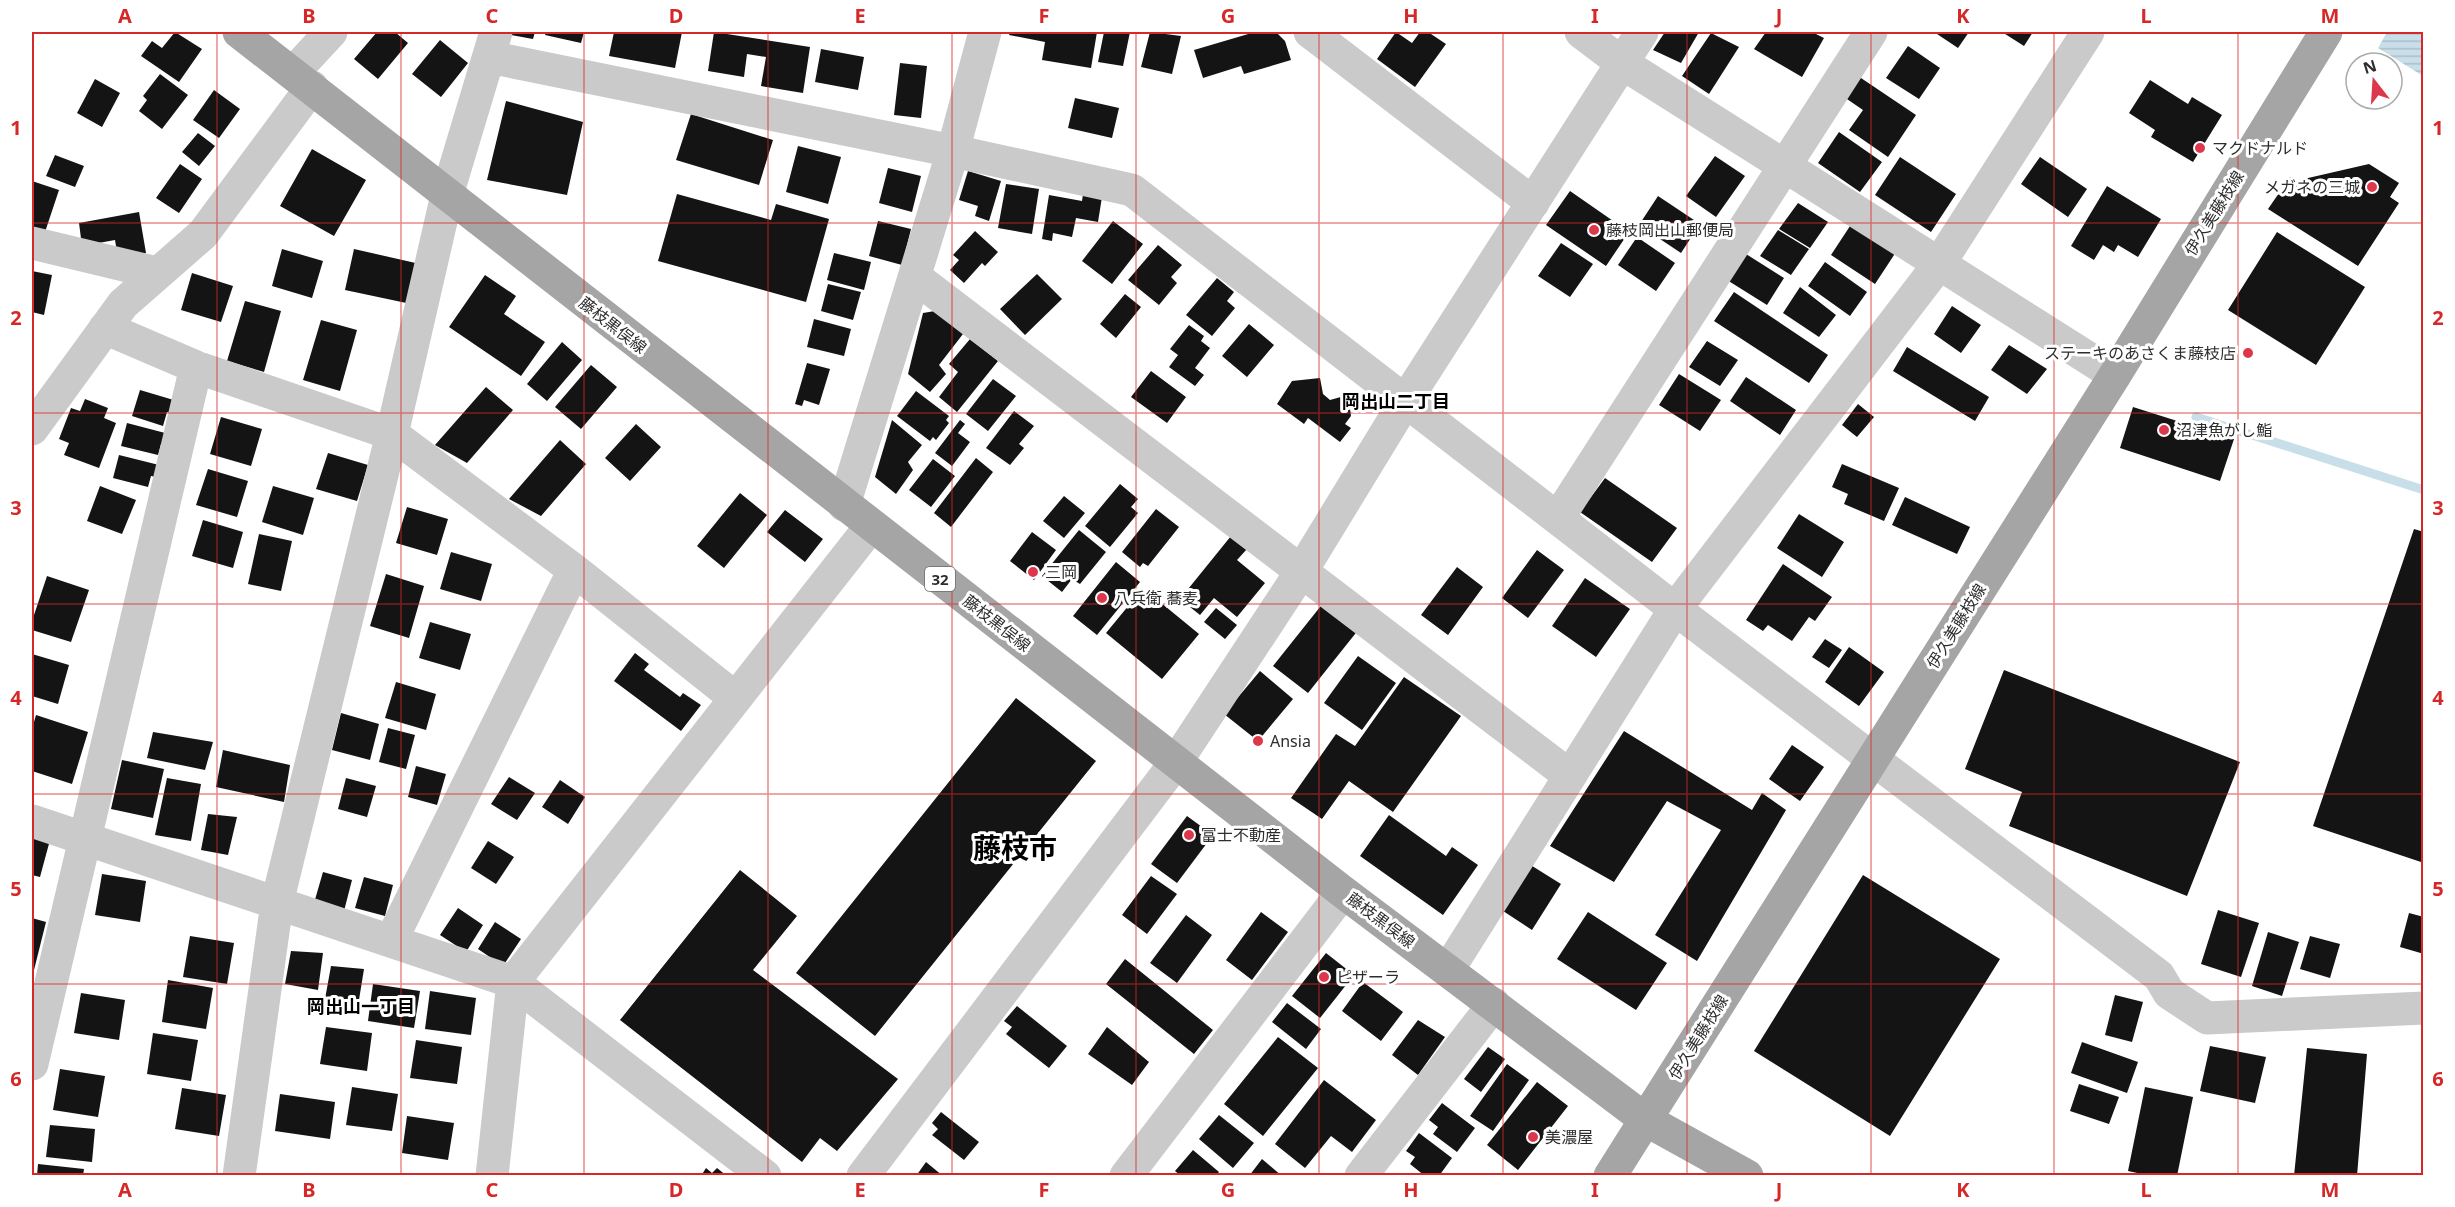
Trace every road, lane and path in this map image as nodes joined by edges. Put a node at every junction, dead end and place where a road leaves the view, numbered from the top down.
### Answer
1 (239, 32) edge
2 (331, 32) edge
3 (985, 32) edge
4 (1310, 32) edge
5 (1581, 32) edge
6 (1642, 32) edge
7 (1871, 32) edge
8 (2088, 32) edge
9 (2326, 32) edge
10 (493, 44) edge
11 (1622, 63) junction
12 (302, 80) junction
13 (953, 151) junction
14 (1786, 166) junction
15 (447, 195) junction
16 (1533, 203) junction
17 (32, 243) edge
18 (1939, 264) junction
19 (157, 273) junction
20 (915, 277) junction
21 (105, 328) junction
22 (196, 367) junction
23 (2115, 375) junction
24 (1406, 400) junction
25 (32, 429) edge
26 (392, 434) junction
27 (844, 505) junction
28 (1558, 518) junction
29 (871, 526) junction
30 (573, 570) junction
31 (1301, 572) junction
32 (1675, 609) junction
33 (734, 697) junction
34 (1872, 759) junction
35 (1176, 762) junction
36 (1570, 776) junction
37 (32, 821) edge
38 (86, 839) junction
39 (1343, 892) junction
40 (277, 903) junction
41 (391, 941) junction
42 (1448, 970) junction
43 (513, 981) junction
44 (1494, 1005) junction
45 (2424, 1008) edge
46 (32, 1064) edge
47 (1646, 1120) junction
48 (239, 1176) edge
49 (492, 1176) edge
50 (765, 1176) edge
51 (863, 1176) edge
52 (1126, 1176) edge
53 (1361, 1176) edge
54 (1610, 1176) edge
55 (1747, 1176) edge

1 - 12 main road, 藤枝黒俣線 / 32
2 - 12 street
3 - 13 street
4 - 16 street
5 - 11 street
6 - 11 street
7 - 14 street
8 - 18 street
9 - 23 main road, 伊久美藤枝線
10 - 13 street
10 - 15 street
11 - 14 street
11 - 16 street
12 - 15 main road, 藤枝黒俣線 / 32
12 - 19 street
13 - 20 street
13 - 24 street
14 - 18 street
14 - 28 street
15 - 26 street
15 - 27 main road, 藤枝黒俣線 / 32
16 - 24 street
17 - 19 street
18 - 23 street
18 - 32 street
19 - 21 street
20 - 27 street
20 - 31 street
21 - 22 street
21 - 25 street
22 - 26 street
22 - 38 street
23 - 34 main road, 伊久美藤枝線
24 - 28 street
24 - 31 street
26 - 30 street
26 - 40 street
27 - 29 main road, 藤枝黒俣線 / 32
28 - 32 street
29 - 33 street
29 - 35 main road, 藤枝黒俣線 / 32
30 - 33 street
30 - 41 street
31 - 35 street
31 - 36 street
32 - 34 street
32 - 36 street
33 - 43 street
34 - 45 street
34 - 47 main road, 伊久美藤枝線
35 - 39 main road, 藤枝黒俣線 / 32
35 - 51 street
36 - 42 street
37 - 38 street
38 - 40 street
38 - 46 street
39 - 42 main road, 藤枝黒俣線 / 32
39 - 52 street
40 - 41 street
40 - 48 street
41 - 43 street
42 - 44 main road, 藤枝黒俣線 / 32
43 - 49 street
43 - 50 street
44 - 47 main road, 藤枝黒俣線 / 32
44 - 53 street
47 - 54 main road, 伊久美藤枝線
47 - 55 main road

